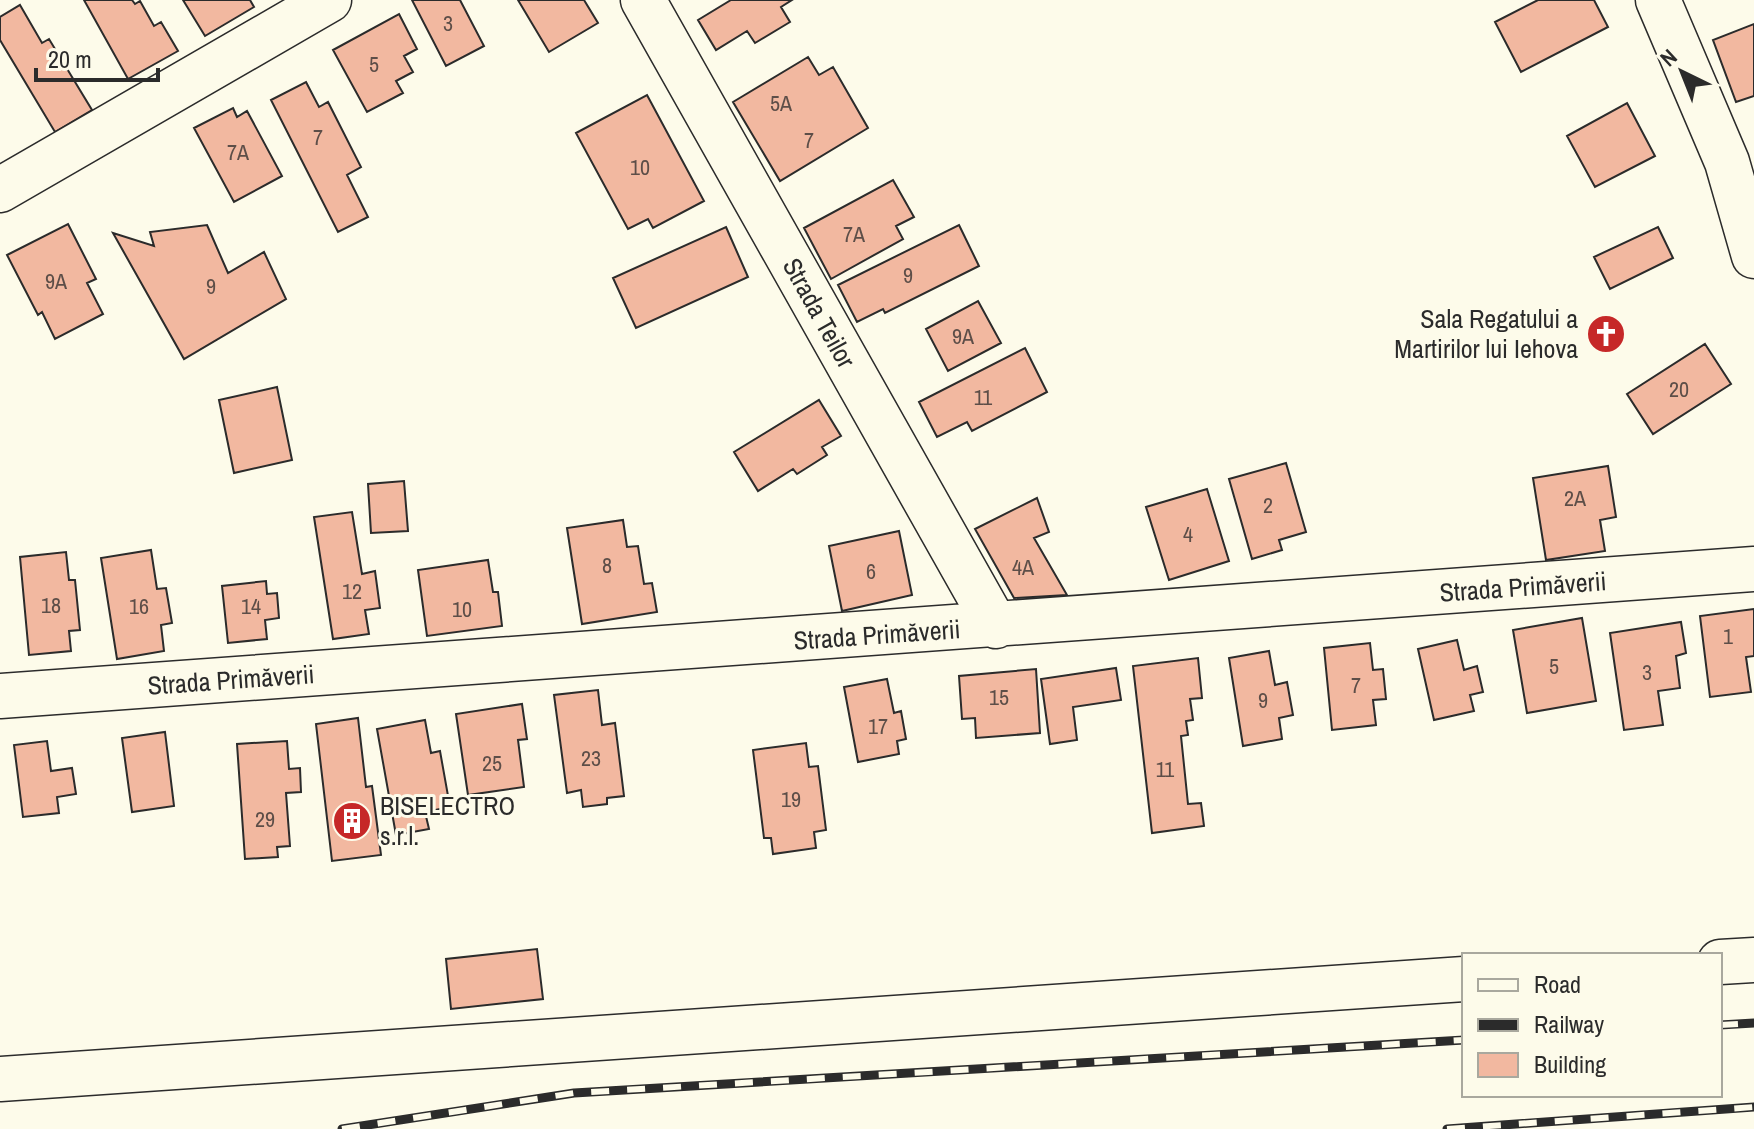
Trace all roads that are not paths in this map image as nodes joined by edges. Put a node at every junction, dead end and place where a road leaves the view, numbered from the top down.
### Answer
1 (329, 0) edge
2 (643, 0) edge
3 (1658, 0) edge
4 (1740, 154) edge
5 (0, 190) edge
6 (1754, 256) edge
7 (1754, 569) edge
8 (996, 626) junction
9 (0, 696) edge
10 (1754, 960) edge
11 (1722, 962) edge
12 (1462, 979) edge
13 (0, 1079) edge

1 - 5 street
2 - 8 street, Strada Teilor
3 - 4 street
4 - 6 street
7 - 8 street, Strada Primăverii
8 - 9 street, Strada Primăverii
10 - 11 street
12 - 13 street

